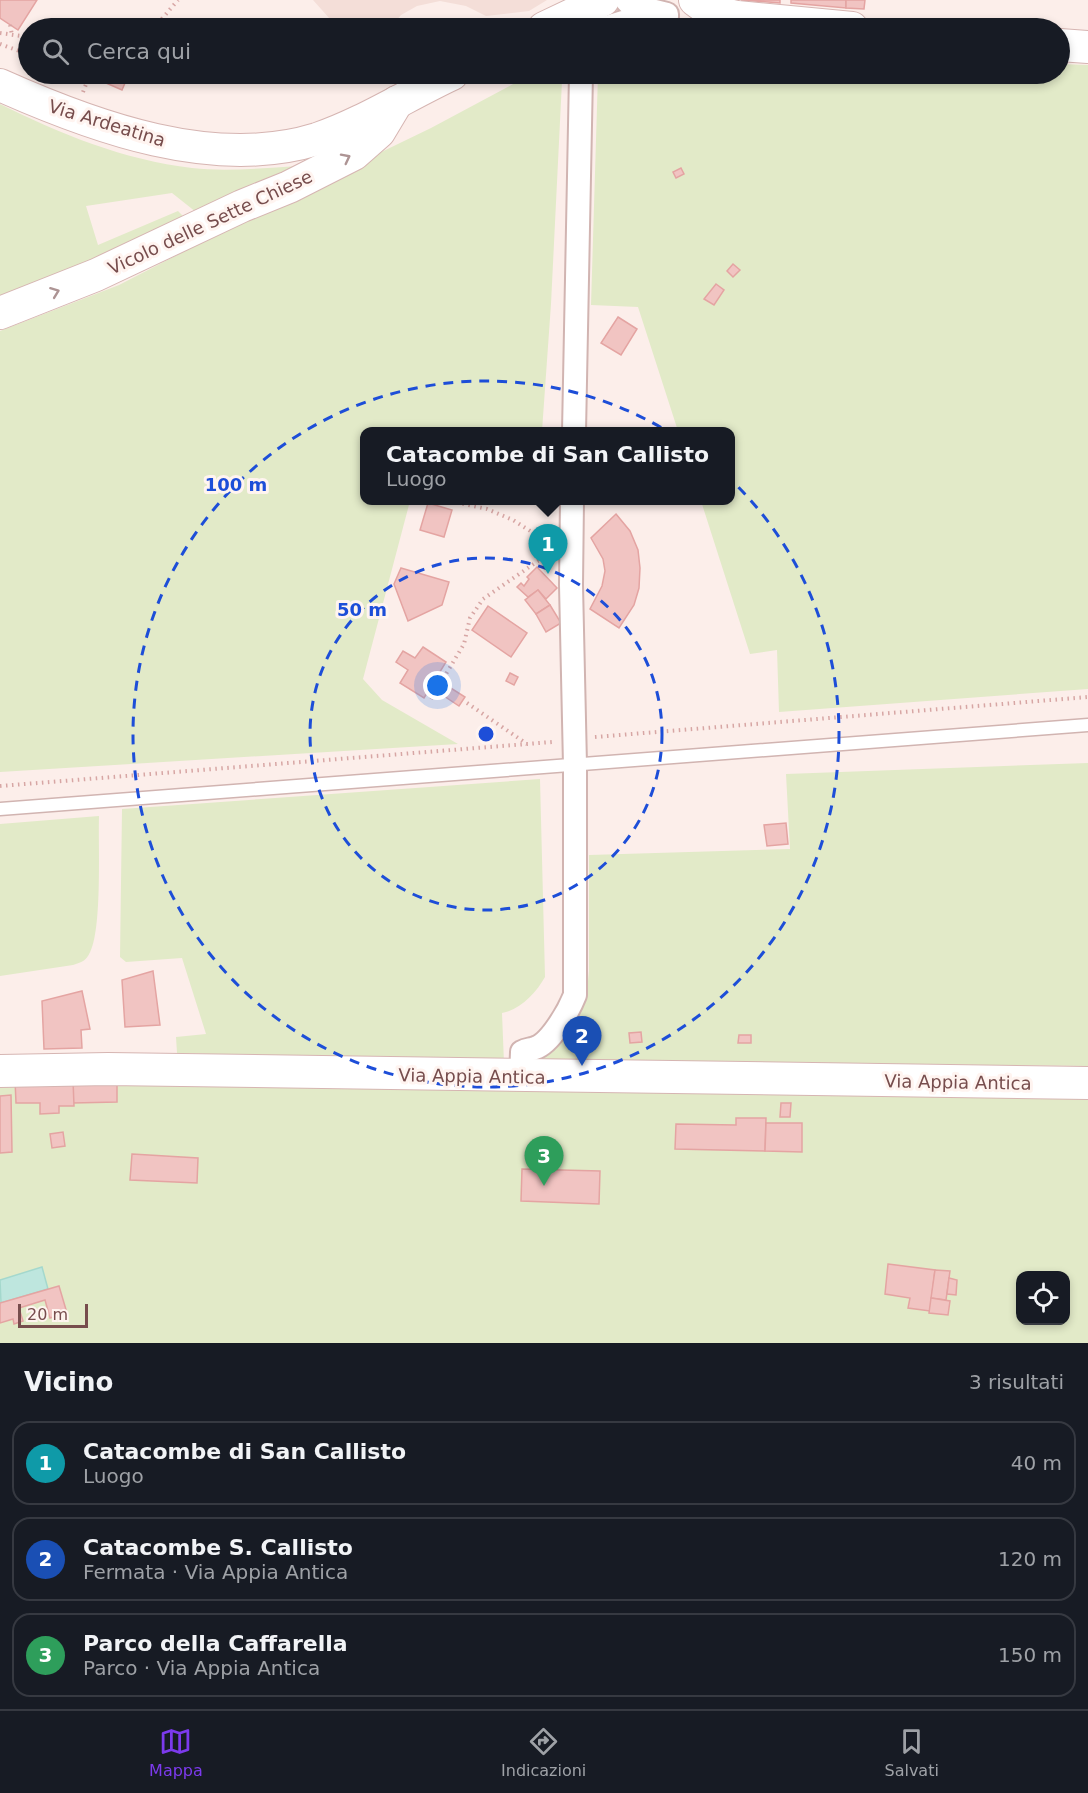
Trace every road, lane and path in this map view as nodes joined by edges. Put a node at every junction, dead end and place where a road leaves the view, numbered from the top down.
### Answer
1 (178, 0) edge
2 (603, 0) edge
3 (626, 0) edge
4 (696, 0) edge
5 (163, 18) edge
6 (565, 18) edge
7 (658, 18) edge
8 (747, 18) edge
9 (10, 25) dead end
10 (0, 33) edge
11 (12, 35) junction
12 (18, 36) edge
13 (0, 44) edge
14 (1070, 45) edge
15 (1088, 46) edge
16 (18, 50) edge
17 (432, 84) edge
18 (581, 84) edge
19 (0, 85) edge
20 (397, 102) junction
21 (0, 313) edge
22 (574, 427) edge
23 (464, 505) edge
24 (572, 505) edge
25 (571, 558) junction
26 (1088, 697) edge
27 (431, 699) dead end
28 (467, 702) dead end
29 (1088, 725) edge
30 (574, 740) junction
31 (527, 744) junction
32 (575, 765) junction
33 (0, 786) edge
34 (0, 809) edge
35 (0, 1071) edge
36 (520, 1077) junction
37 (1088, 1083) edge

1 - 5 path
2 - 6 street
3 - 7 street
4 - 8 street
9 - 11 path
10 - 11 path
11 - 12 path
13 - 16 path
14 - 15 street
17 - 20 street, Via Ardeatina
18 - 22 street
19 - 20 street, Via Ardeatina
21 -> 20 street, Vicolo delle Sette Chiese
23 - 25 path
24 - 25 street
25 - 27 path
25 - 30 street
26 - 30 path
28 - 31 path
29 - 32 lane
30 - 31 path
30 - 32 street
31 - 33 path
32 - 34 lane
32 - 36 street
35 - 36 street, Via Appia Antica
36 - 37 street, Via Appia Antica

